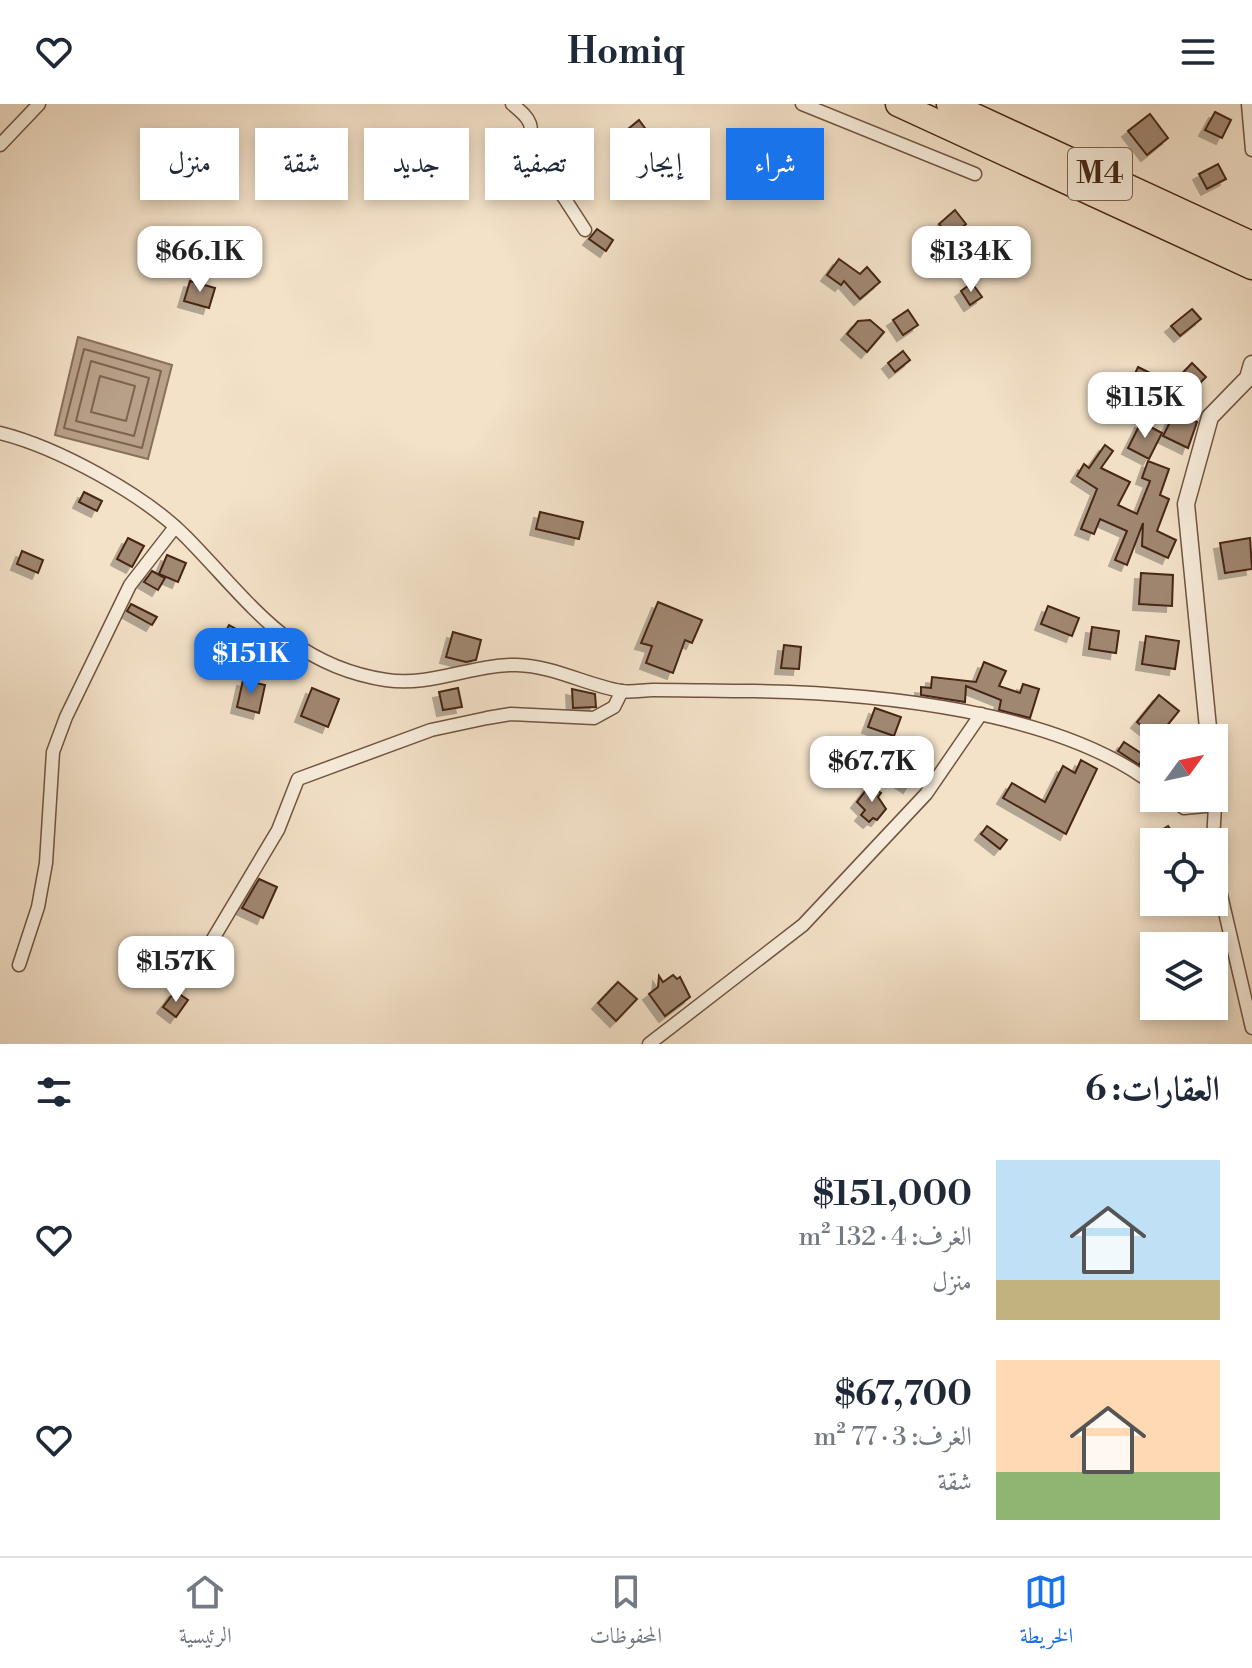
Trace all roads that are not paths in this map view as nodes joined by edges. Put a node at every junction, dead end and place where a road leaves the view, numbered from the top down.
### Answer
1 (39, 104) edge
2 (512, 104) edge
3 (802, 104) edge
4 (898, 104) edge
5 (949, 104) edge
6 (1248, 104) edge
7 (0, 145) edge
8 (1252, 150) edge
9 (975, 174) dead end
10 (585, 230) dead end
11 (1252, 244) edge
12 (1252, 267) edge
13 (1252, 364) edge
14 (0, 433) edge
15 (175, 527) junction
16 (622, 691) junction
17 (981, 714) junction
18 (1208, 724) edge
19 (1140, 777) edge
20 (1226, 916) edge
21 (201, 959) dead end
22 (19, 965) dead end
23 (1252, 1028) edge
24 (649, 1044) edge

1 - 7 street
2 - 10 street
3 - 9 street
4 - 12 highway, M4
5 - 11 highway, M4
6 - 8 street
13 - 18 street
14 - 15 street
15 - 16 street
15 - 22 street
16 - 17 street
16 - 21 street
17 - 19 street
17 - 24 street
20 - 23 street

